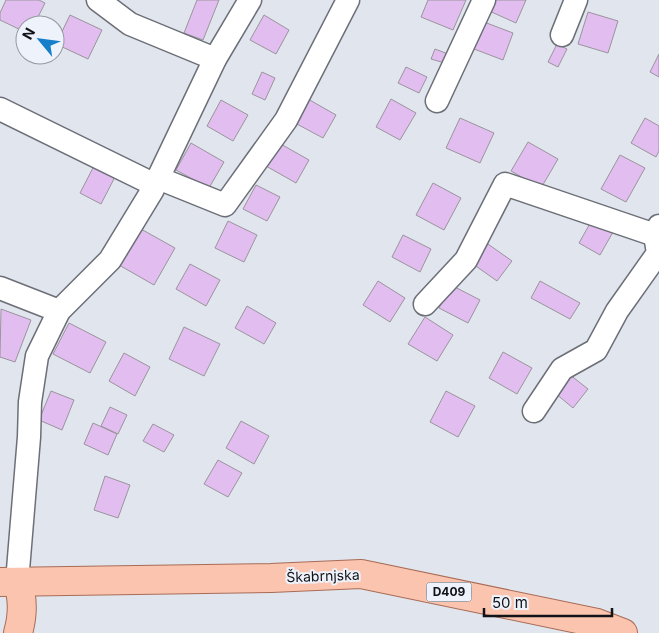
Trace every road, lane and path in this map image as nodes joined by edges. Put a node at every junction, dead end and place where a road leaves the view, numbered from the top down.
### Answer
1 (98, 0) edge
2 (250, 0) edge
3 (348, 0) edge
4 (484, 0) edge
5 (576, 0) edge
6 (562, 35) dead end
7 (215, 59) junction
8 (437, 101) dead end
9 (0, 109) edge
10 (157, 182) junction
11 (658, 242) edge
12 (0, 288) edge
13 (425, 304) dead end
14 (59, 310) junction
15 (534, 411) dead end
16 (6, 588) edge
17 (18, 633) edge
18 (623, 633) edge

1 - 7 street
2 - 7 street
3 - 10 street
4 - 8 street
5 - 6 street
7 - 10 street
9 - 10 street
10 - 14 street
11 - 13 street
11 - 15 street
12 - 14 street
14 - 16 street
16 - 17 main road
16 - 18 main road, Škabrnjska / D409

